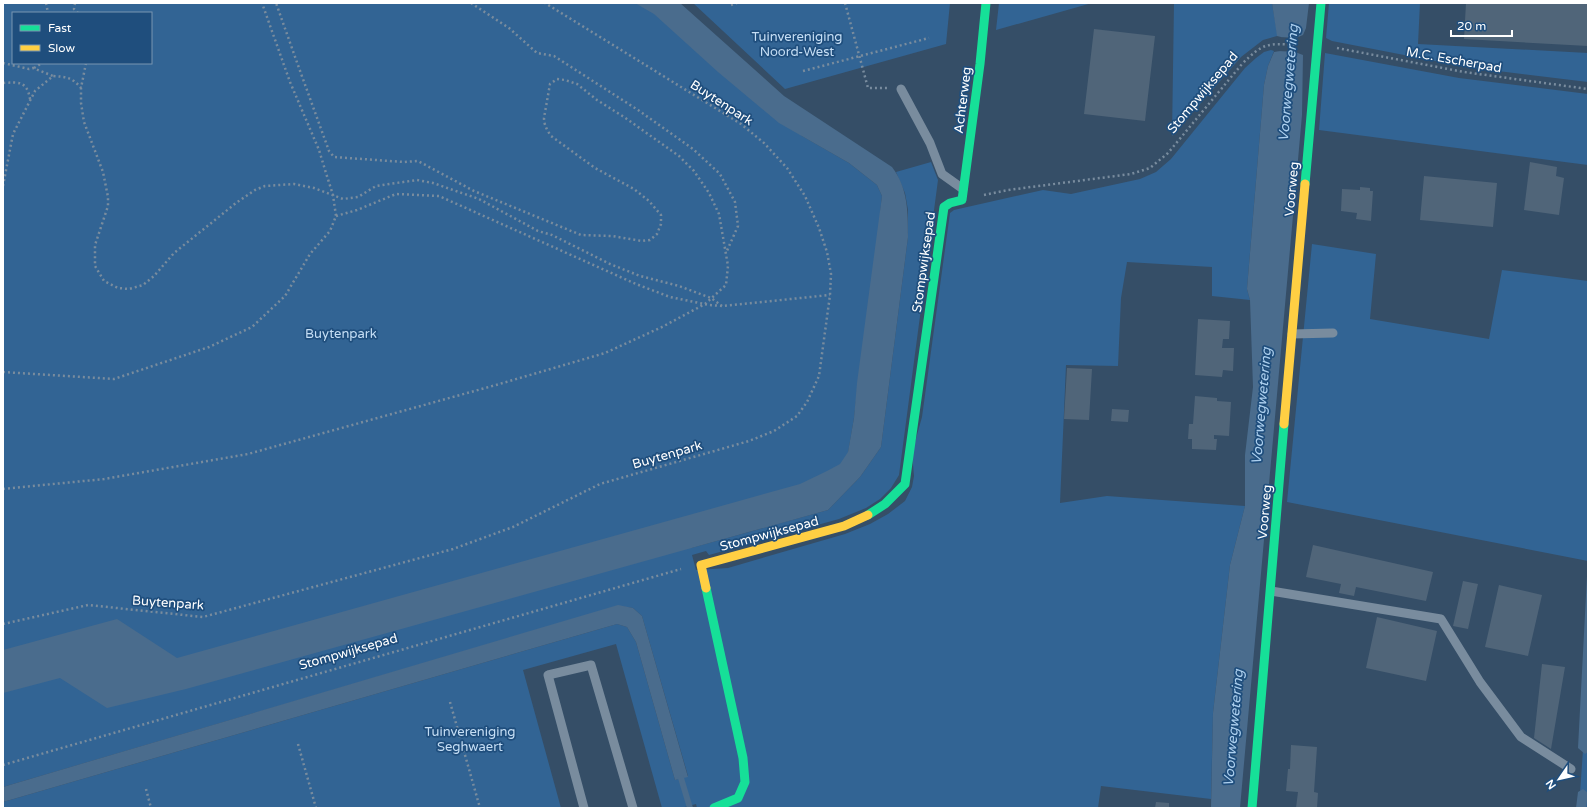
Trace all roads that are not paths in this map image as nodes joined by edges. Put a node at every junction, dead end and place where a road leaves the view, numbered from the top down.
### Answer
1 (986, 3) edge
2 (1321, 3) edge
3 (900, 88) road end
4 (964, 190) junction
5 (962, 200) joint
6 (1333, 333) dead end
7 (1292, 334) junction
8 (1270, 591) junction
9 (1571, 769) dead end
10 (584, 808) edge
11 (633, 808) edge
12 (714, 808) edge
13 (1252, 808) edge

1 - 4 street, Achterweg
2 - 7 street, Voorweg
3 - 4 lane
4 - 5 street, Achterweg
5 - 12 street, Stompwijksepad
6 - 7 lane
7 - 8 street, Voorweg
8 - 9 lane
8 - 13 street, Voorweg
10 - 11 lane

